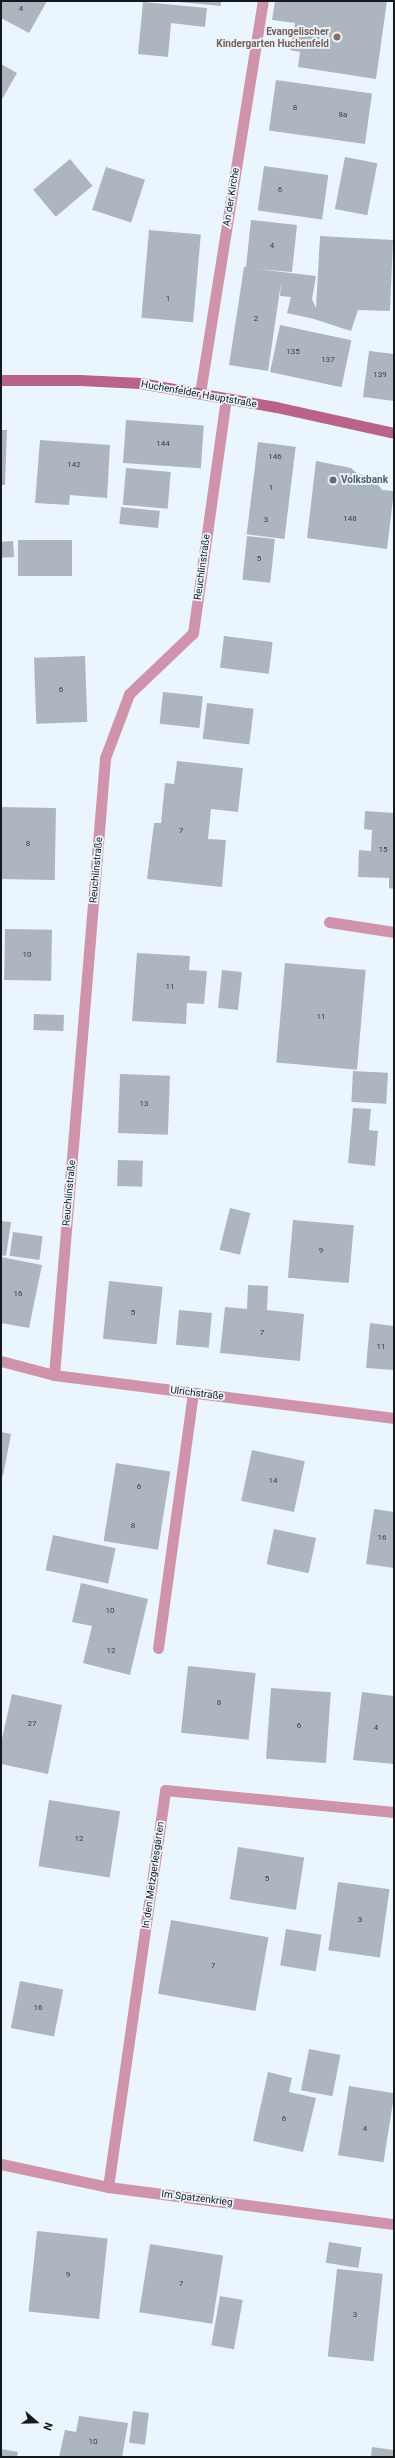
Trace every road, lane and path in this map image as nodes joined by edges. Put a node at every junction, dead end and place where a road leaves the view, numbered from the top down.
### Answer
1 (262, 1) edge
2 (1, 380) edge
3 (200, 393) junction
4 (226, 398) junction
5 (394, 433) edge
6 (329, 922) dead end
7 (394, 932) edge
8 (1, 1360) edge
9 (54, 1375) junction
10 (193, 1392) junction
11 (394, 1418) edge
12 (158, 1648) dead end
13 (394, 1812) edge
14 (1, 2164) edge
15 (108, 2187) junction
16 (394, 2224) edge

1 - 3 street, An der Kirche
2 - 3 main road, Huchenfelder Hauptstraße
3 - 4 main road, Huchenfelder Hauptstraße
4 - 5 main road, Huchenfelder Hauptstraße
4 - 9 street, Reuchlinstraße
6 - 7 street
8 - 9 street, Ulrichstraße
9 - 10 street, Ulrichstraße
10 - 11 street, Ulrichstraße
10 - 12 street
13 - 15 street, In den Metzgerlesgärten
14 - 15 street, Im Spatzenkrieg
15 - 16 street, Im Spatzenkrieg

